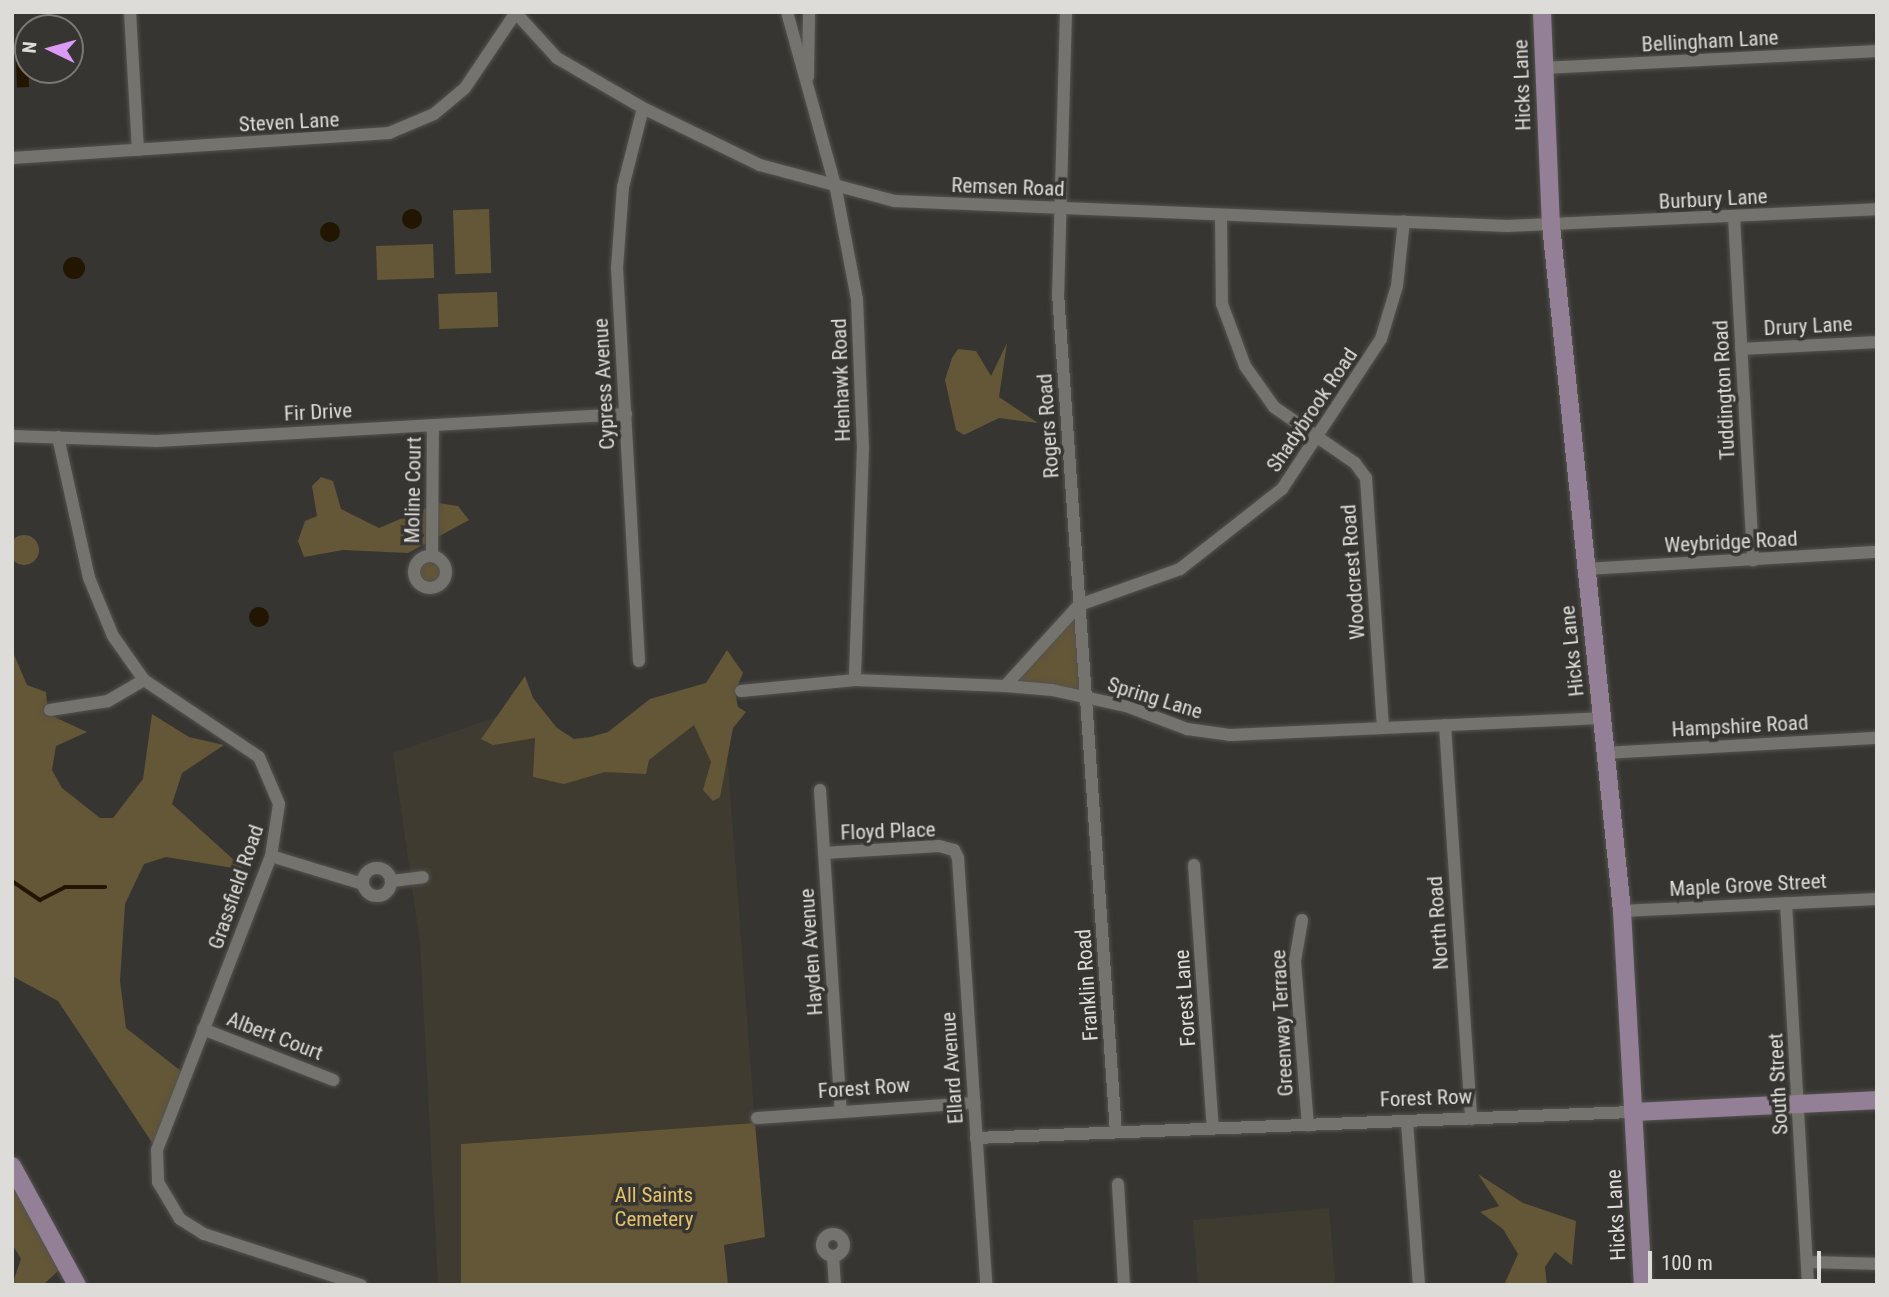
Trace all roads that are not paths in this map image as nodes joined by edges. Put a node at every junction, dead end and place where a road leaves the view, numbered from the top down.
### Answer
1 (130, 12) edge
2 (787, 12) edge
3 (809, 12) edge
4 (1066, 12) edge
5 (1542, 12) edge
6 (515, 13) edge
7 (1877, 51) edge
8 (1544, 68) junction
9 (807, 84) junction
10 (643, 108) junction
11 (138, 150) junction
12 (12, 158) edge
13 (836, 189) junction
14 (1058, 208) junction
15 (1877, 209) edge
16 (1221, 215) junction
17 (1734, 217) junction
18 (1404, 221) junction
19 (1551, 225) junction
20 (1877, 341) edge
21 (1741, 349) junction
22 (626, 414) junction
23 (433, 425) junction
24 (12, 436) edge
25 (58, 437) junction
26 (1318, 438) junction
27 (1877, 552) edge
28 (432, 556) dead end
29 (1753, 560) junction
30 (1587, 569) junction
31 (1079, 605) junction
32 (639, 660) dead end
33 (144, 680) junction
34 (855, 680) junction
35 (1006, 686) junction
36 (741, 691) dead end
37 (1086, 698) junction
38 (50, 710) dead end
39 (1602, 718) junction
40 (1445, 725) junction
41 (1383, 727) junction
42 (1877, 738) edge
43 (1606, 753) junction
44 (820, 790) dead end
45 (1096, 837) joint
46 (954, 849) joint
47 (824, 853) junction
48 (271, 856) junction
49 (1194, 864) dead end
50 (424, 877) dead end
51 (392, 881) junction
52 (363, 884) junction
53 (1877, 899) edge
54 (1786, 903) junction
55 (1622, 911) junction
56 (1302, 920) dead end
57 (204, 1029) junction
58 (333, 1080) dead end
59 (1877, 1100) edge
60 (974, 1102) junction
61 (1798, 1104) junction
62 (841, 1112) junction
63 (1633, 1112) junction
64 (757, 1118) dead end
65 (1471, 1119) junction
66 (1408, 1122) junction
67 (1308, 1125) junction
68 (1213, 1128) junction
69 (1116, 1132) junction
70 (976, 1138) junction
71 (12, 1166) edge
72 (1118, 1184) dead end
73 (833, 1256) dead end
74 (1807, 1262) junction
75 (1877, 1264) edge
76 (77, 1285) edge
77 (361, 1285) edge
78 (835, 1285) edge
79 (986, 1285) edge
80 (1124, 1285) edge
81 (1419, 1285) edge
82 (1643, 1285) edge
83 (1808, 1285) edge

1 - 11 street
2 - 9 street, Henhawk Road
3 - 9 street, Henhawk Road
4 - 14 street, Rogers Road
5 - 8 main road, Hicks Lane
6 - 10 street, Remsen Road
6 - 11 street, Steven Lane
7 - 8 street, Bellingham Lane
8 - 19 main road, Hicks Lane
9 - 13 street, Henhawk Road
10 - 13 street, Remsen Road
10 - 22 street, Cypress Avenue
11 - 12 street, Steven Lane
13 - 14 street, Remsen Road
13 - 34 street, Henhawk Road
14 - 16 street, Remsen Road
14 - 31 street, Rogers Road
15 - 17 street, Burbury Lane
16 - 18 street, Remsen Road
16 - 26 street, Woodcrest Road
17 - 19 street, Burbury Lane
17 - 21 street, Tuddington Road
18 - 19 street, Remsen Road
18 - 26 street, Shadybrook Road
19 - 30 main road, Hicks Lane
20 - 21 street, Drury Lane
21 - 29 street, Tuddington Road
22 - 23 street, Fir Drive
22 - 32 street, Cypress Avenue
23 - 25 street, Fir Drive
23 - 28 street, Moline Court
24 - 25 street, Fir Drive
25 - 33 street, Grassfield Road
26 - 31 street, Shadybrook Road
26 - 41 street, Woodcrest Road
27 - 29 street, Weybridge Road
29 - 30 street, Weybridge Road
30 - 39 main road, Hicks Lane
31 - 35 street, Shadybrook Road
31 - 37 street, Rogers Road
33 - 38 street
33 - 48 street, Grassfield Road
34 - 35 street, Spring Lane
34 - 36 street, Spring Lane
35 - 37 street, Spring Lane
37 - 41 street, Spring Lane
37 - 45 street, Rogers Road
39 - 40 street, Spring Lane
39 - 43 main road, Hicks Lane
40 - 41 street, Spring Lane
40 - 65 street, North Road
42 - 43 street, Hampshire Road
43 - 55 main road, Hicks Lane
44 - 47 street, Hayden Avenue
45 - 69 street, Franklin Road
46 - 47 street, Floyd Place
46 - 60 street, Ellard Avenue
47 - 62 street, Hayden Avenue
48 - 52 street
48 - 57 street, Grassfield Road
49 - 68 street, Forest Lane
50 - 51 street
51 - 52 street
51 - 52 street
53 - 54 street, Maple Grove Street
54 - 55 street, Maple Grove Street
54 - 61 street, South Street
55 - 63 main road, Hicks Lane
56 - 67 street, Greenway Terrace
57 - 58 street, Albert Court
57 - 77 street, Grassfield Road
59 - 61 main road, Forest Row
60 - 62 street, Forest Row
60 - 70 street, Ellard Avenue
61 - 63 main road, Forest Row
61 - 74 street, South Street
62 - 64 street, Forest Row
63 - 65 street, Forest Row
63 - 82 main road, Hicks Lane
65 - 66 street, Forest Row
66 - 67 street, Forest Row
66 - 81 street
67 - 68 street, Forest Row
68 - 69 street, Forest Row
69 - 70 street, Forest Row
70 - 79 street, Ellard Avenue
71 - 76 main road
72 - 80 street
73 - 78 street
74 - 75 street
74 - 83 street, South Street

